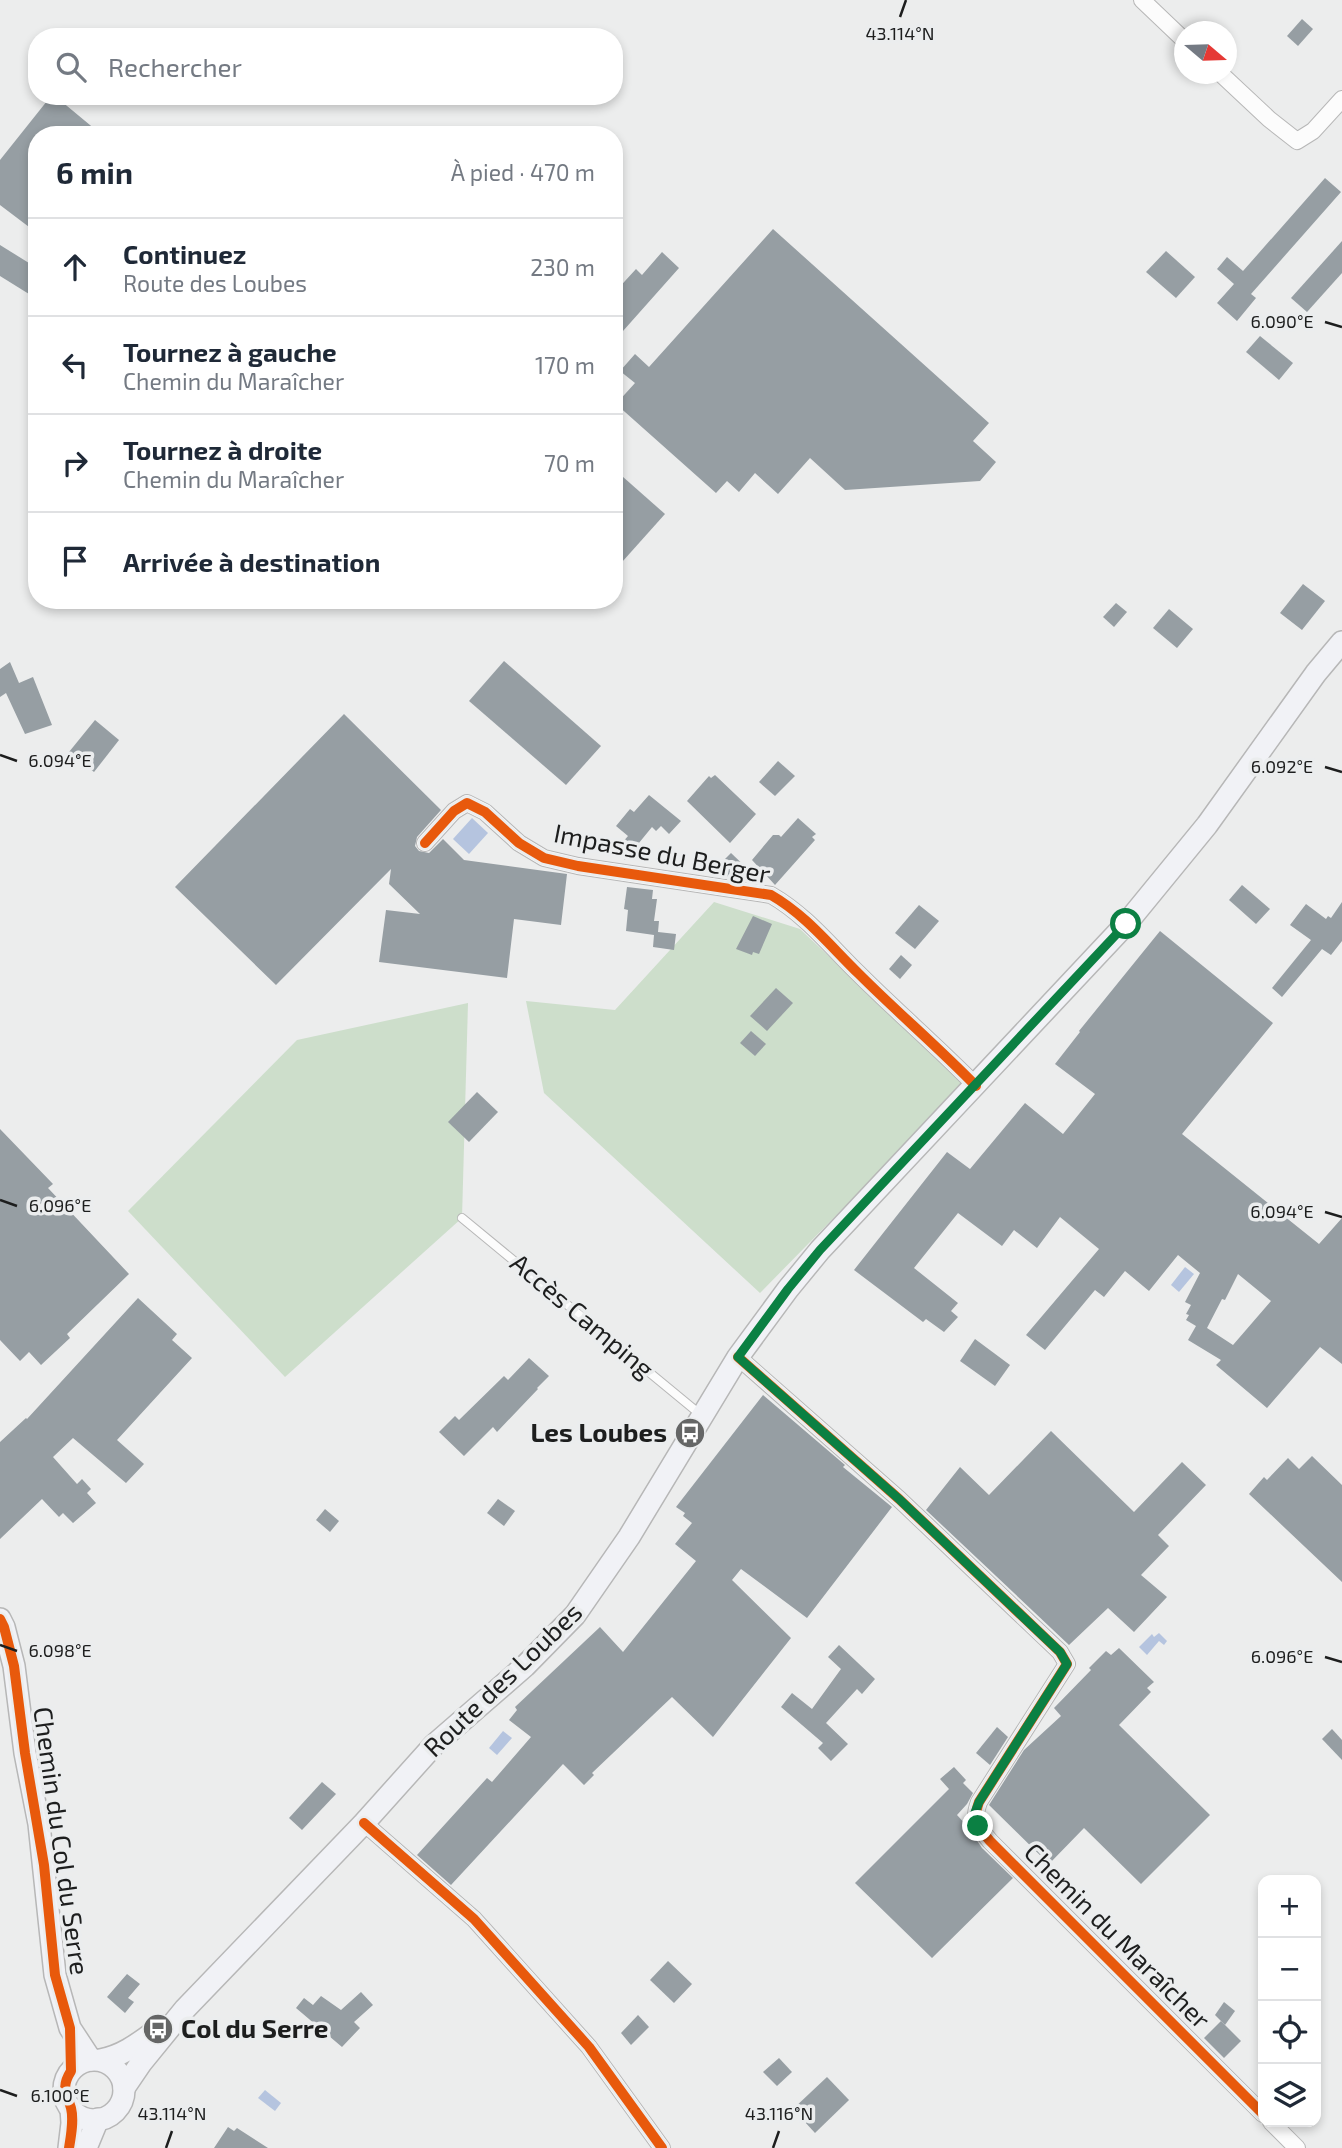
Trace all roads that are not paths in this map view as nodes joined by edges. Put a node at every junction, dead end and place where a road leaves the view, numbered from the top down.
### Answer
1 (1142, 0) edge
2 (1174, 30) edge
3 (1232, 84) edge
4 (1342, 99) edge
5 (1342, 642) edge
6 (425, 844) dead end
7 (976, 1086) junction
8 (462, 1217) dead end
9 (738, 1357) junction
10 (701, 1415) junction
11 (0, 1619) edge
12 (364, 1823) junction
13 (185, 2009) junction
14 (70, 2028) junction
15 (95, 2060) junction
16 (71, 2071) junction
17 (124, 2088) junction
18 (71, 2108) junction
19 (1258, 2109) edge
20 (98, 2119) junction
21 (1276, 2127) edge
22 (69, 2148) edge
23 (86, 2148) edge
24 (662, 2148) edge
25 (1297, 2148) edge

1 - 2 street
3 - 4 street
5 - 7 main road, Route des Loubes
6 - 7 street, Impasse du Berger
7 - 9 main road, Route des Loubes
8 - 10 lane, Accès Camping
9 - 10 main road, Route des Loubes
9 - 19 street, Chemin du Maraîcher
10 - 12 main road, Route des Loubes
11 - 14 main road, Chemin du Col du Serre
12 - 13 main road, Route des Loubes
12 - 24 street
13 - 15 main road, Route des Loubes
13 - 17 main road, Route des Loubes
14 - 15 main road, Chemin du Col du Serre
14 - 16 main road, Chemin du Col du Serre
15 - 16 main road
15 - 17 main road
16 - 18 main road
17 - 20 main road
18 - 20 main road
18 - 22 main road
20 - 23 main road
21 - 25 street

